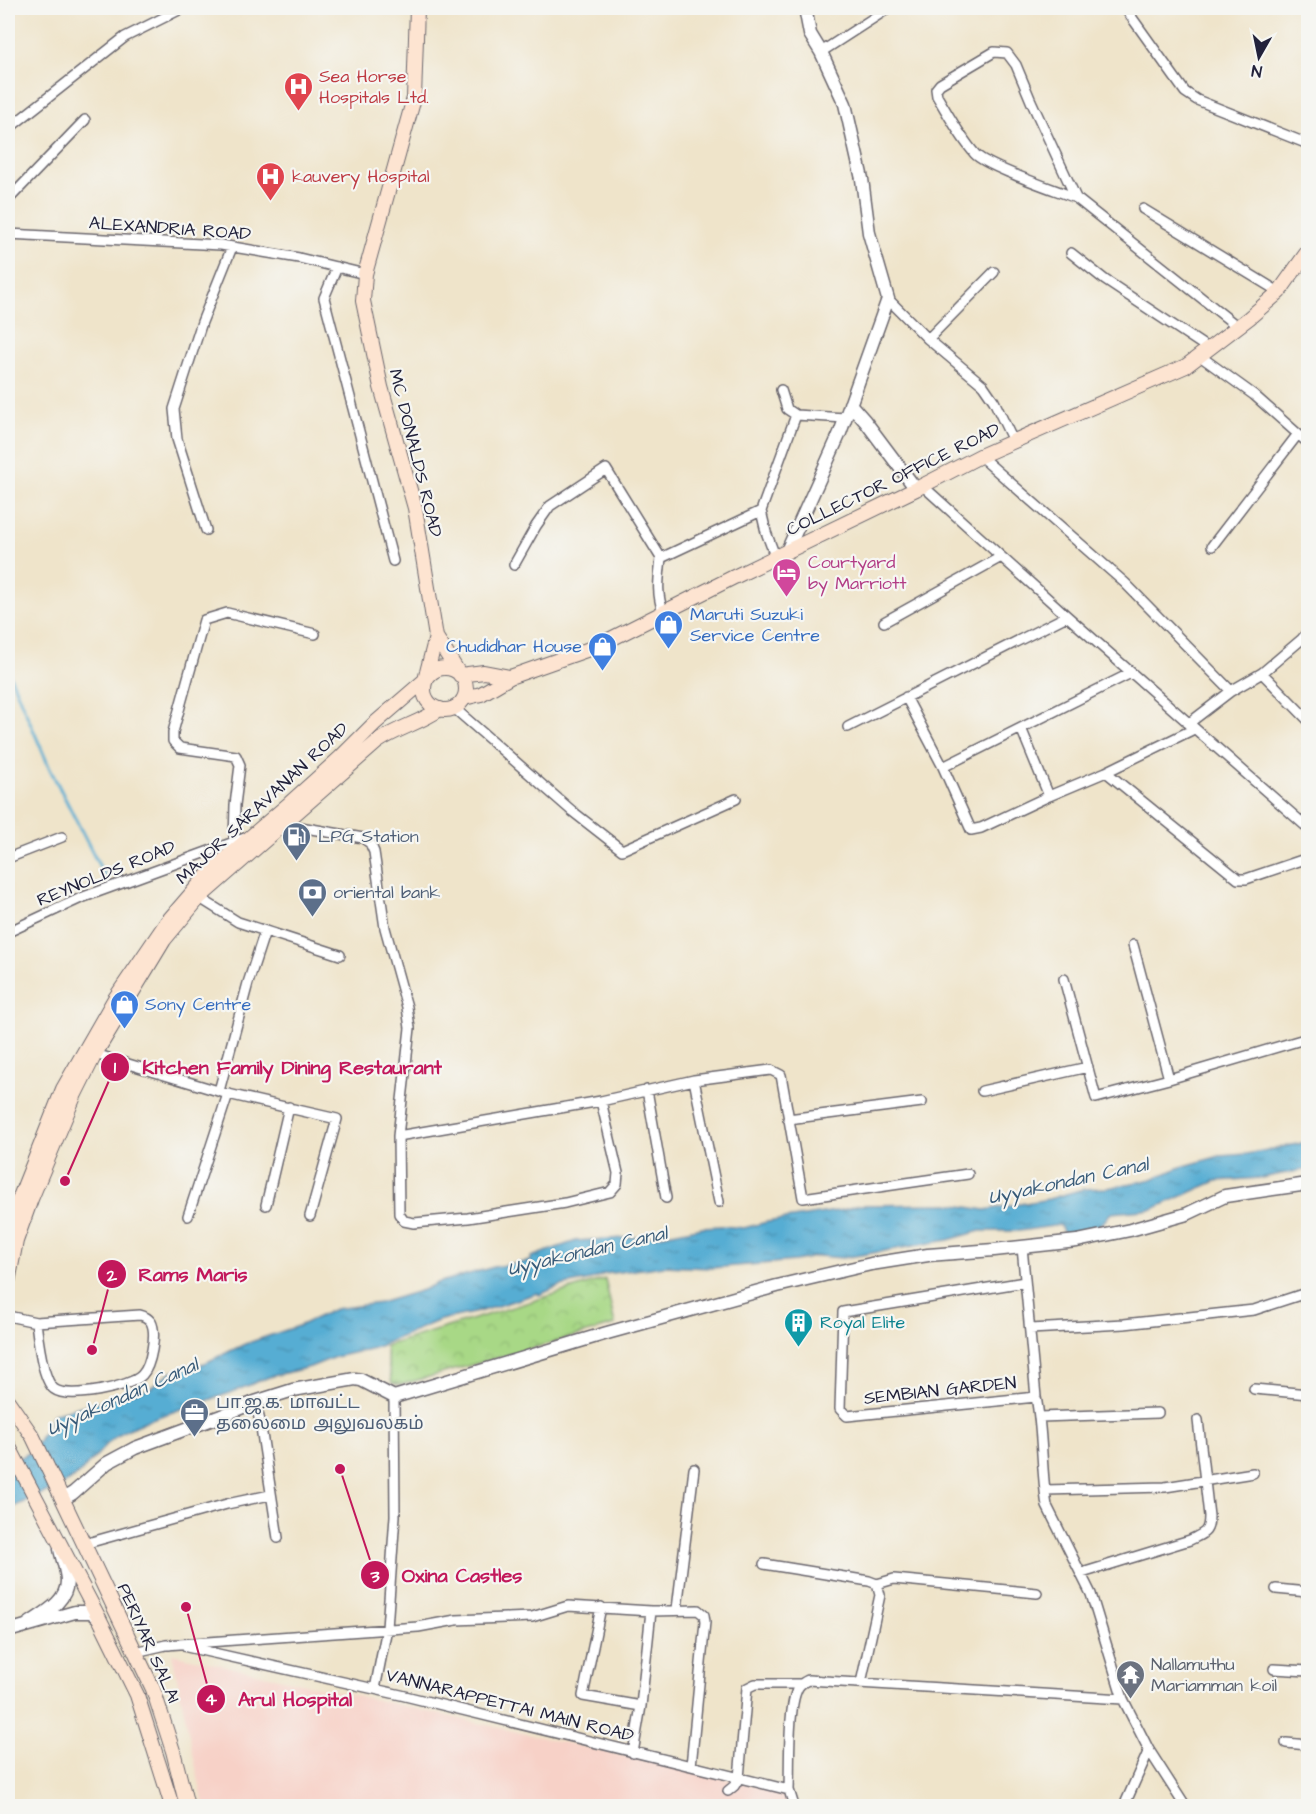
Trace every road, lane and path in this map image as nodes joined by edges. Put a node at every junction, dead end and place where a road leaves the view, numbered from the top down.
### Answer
1 (183, 8) edge
2 (417, 8) edge
3 (805, 8) edge
4 (889, 8) edge
5 (1125, 8) edge
6 (821, 52) junction
7 (85, 120) dead end
8 (8, 129) edge
9 (1308, 144) edge
10 (1077, 198) junction
11 (8, 200) edge
12 (1143, 209) dead end
13 (8, 234) edge
14 (232, 247) junction
15 (1071, 253) dead end
16 (1308, 253) edge
17 (337, 267) junction
18 (994, 272) dead end
19 (365, 274) junction
20 (1279, 292) junction
21 (888, 299) junction
22 (1238, 327) junction
23 (928, 339) junction
24 (1204, 352) junction
25 (781, 390) dead end
26 (850, 404) junction
27 (796, 416) junction
28 (845, 418) junction
29 (1298, 434) junction
30 (1013, 441) junction
31 (1308, 443) edge
32 (980, 456) junction
33 (920, 488) junction
34 (761, 511) junction
35 (206, 530) dead end
36 (1212, 546) dead end
37 (781, 554) junction
38 (1001, 557) junction
39 (661, 558) junction
40 (393, 561) dead end
41 (514, 566) dead end
42 (663, 612) junction
43 (1066, 616) junction
44 (884, 622) dead end
45 (1308, 632) edge
46 (315, 634) dead end
47 (436, 637) junction
48 (1131, 673) junction
49 (1262, 674) junction
50 (460, 675) junction
51 (510, 677) junction
52 (425, 680) junction
53 (1230, 691) junction
54 (906, 697) junction
55 (452, 705) junction
56 (1308, 720) edge
57 (848, 726) dead end
58 (1191, 726) junction
59 (1021, 728) junction
60 (944, 767) junction
61 (1106, 771) junction
62 (1049, 796) junction
63 (736, 800) dead end
64 (286, 823) junction
65 (1308, 828) edge
66 (253, 835) junction
67 (62, 837) dead end
68 (234, 842) junction
69 (8, 858) edge
70 (1308, 858) edge
71 (195, 895) junction
72 (264, 931) junction
73 (8, 932) edge
74 (1133, 945) dead end
75 (340, 955) dead end
76 (1064, 979) dead end
77 (1308, 1038) edge
78 (95, 1054) junction
79 (1088, 1067) junction
80 (1169, 1079) junction
81 (694, 1080) junction
82 (647, 1090) junction
83 (982, 1091) dead end
84 (224, 1093) junction
85 (601, 1101) junction
86 (922, 1102) dead end
87 (289, 1107) junction
88 (788, 1119) junction
89 (398, 1136) junction
90 (968, 1174) dead end
91 (1308, 1184) edge
92 (666, 1198) dead end
93 (719, 1202) dead end
94 (266, 1205) dead end
95 (188, 1216) dead end
96 (310, 1216) dead end
97 (8, 1227) edge
98 (1022, 1247) junction
99 (8, 1282) edge
100 (1025, 1282) junction
101 (1308, 1295) edge
102 (8, 1316) edge
103 (36, 1323) junction
104 (1030, 1329) junction
105 (1254, 1389) dead end
106 (1308, 1394) edge
107 (394, 1397) junction
108 (1036, 1397) junction
109 (8, 1401) edge
110 (255, 1402) junction
111 (1158, 1413) dead end
112 (1040, 1417) junction
113 (1198, 1420) dead end
114 (8, 1445) edge
115 (694, 1469) dead end
116 (1253, 1473) dead end
117 (1206, 1482) junction
118 (1045, 1490) junction
119 (270, 1495) junction
120 (63, 1499) junction
121 (278, 1538) dead end
122 (58, 1541) junction
123 (84, 1544) junction
124 (764, 1564) dead end
125 (1082, 1573) junction
126 (877, 1584) junction
127 (1276, 1589) dead end
128 (1308, 1592) edge
129 (1037, 1593) dead end
130 (601, 1607) junction
131 (677, 1609) junction
132 (651, 1611) junction
133 (100, 1620) junction
134 (27, 1625) junction
135 (387, 1628) junction
136 (8, 1631) edge
137 (165, 1645) junction
138 (135, 1652) junction
139 (1274, 1669) dead end
140 (1308, 1671) edge
141 (861, 1683) junction
142 (800, 1684) junction
143 (375, 1689) junction
144 (1124, 1699) junction
145 (641, 1706) junction
146 (1286, 1743) dead end
147 (1308, 1745) edge
148 (1149, 1750) junction
149 (633, 1753) junction
150 (691, 1766) junction
151 (739, 1778) junction
152 (789, 1790) junction
153 (728, 1791) dead end
154 (1125, 1804) dead end
155 (172, 1806) edge
156 (187, 1806) edge
157 (794, 1806) edge
158 (1185, 1806) edge

1 - 8 street
2 - 19 main road, MC DONALDS ROAD
3 - 6 street
4 - 6 street
5 - 9 street
6 - 21 street
7 - 11 street
10 - 10 street
10 - 22 street
12 - 20 street
13 - 14 street, ALEXANDRIA ROAD
14 - 17 street, ALEXANDRIA ROAD
14 - 35 street
15 - 24 street
16 - 20 main road, COLLECTOR OFFICE ROAD
17 - 19 street, ALEXANDRIA ROAD
17 - 40 street
18 - 23 street
19 - 47 main road, MC DONALDS ROAD
20 - 22 main road, COLLECTOR OFFICE ROAD
21 - 23 street
21 - 26 street
22 - 24 main road, COLLECTOR OFFICE ROAD
23 - 30 street
24 - 29 street
24 - 30 main road, COLLECTOR OFFICE ROAD
25 - 27 street
26 - 28 street
26 - 33 street
27 - 28 street
27 - 34 street
28 - 37 street
29 - 31 street
29 - 36 street
30 - 32 main road, COLLECTOR OFFICE ROAD
32 - 33 main road, COLLECTOR OFFICE ROAD
32 - 53 street
33 - 37 main road, COLLECTOR OFFICE ROAD
33 - 38 street
34 - 37 street
34 - 39 street
37 - 42 main road, COLLECTOR OFFICE ROAD
38 - 43 street
38 - 44 street
39 - 41 street
39 - 42 street
42 - 51 main road, COLLECTOR OFFICE ROAD
43 - 48 street
43 - 54 street
45 - 49 street
46 - 68 street
47 - 50 main road
47 - 52 main road, MC DONALDS ROAD
48 - 58 street
48 - 59 street
49 - 53 street
49 - 56 street
50 - 51 main road
50 - 52 main road
50 - 55 main road
51 - 55 main road, COLLECTOR OFFICE ROAD
52 - 55 main road
52 - 66 main road, MAJOR SARAVANAN ROAD
53 - 58 street
54 - 57 street
54 - 60 street
55 - 63 street
55 - 64 main road, COLLECTOR OFFICE ROAD
58 - 61 street
58 - 65 street
59 - 60 street
59 - 62 street
60 - 62 street
61 - 62 street
61 - 70 street
64 - 66 street, REYNOLDS ROAD
64 - 71 main road
64 - 89 street
66 - 68 street, REYNOLDS ROAD
66 - 71 main road, MAJOR SARAVANAN ROAD
67 - 69 street
68 - 73 street, REYNOLDS ROAD
71 - 72 street
71 - 78 main road
71 - 97 main road, MAJOR SARAVANAN ROAD
72 - 75 street
72 - 84 street
74 - 80 street
76 - 79 street
77 - 80 street
78 - 84 street
78 - 99 main road
79 - 80 street
79 - 83 street
81 - 82 street
81 - 88 street
81 - 93 street
82 - 85 street
82 - 92 street
84 - 87 street
84 - 95 street
85 - 89 street
85 - 89 street
86 - 88 street
87 - 94 street
87 - 96 street
88 - 90 street
91 - 98 street
98 - 100 street
98 - 107 street
100 - 104 street
100 - 108 street, SEMBIAN GARDEN
101 - 104 street
102 - 103 street
103 - 103 street
104 - 108 street
105 - 106 street
107 - 110 street
107 - 135 street
108 - 112 street
109 - 120 main road, PERIYAR SALAI
110 - 119 street
110 - 120 street
111 - 112 street
112 - 118 street
113 - 117 street
114 - 122 main road, PERIYAR SALAI
115 - 131 street
116 - 117 street
117 - 118 street
117 - 125 street
118 - 125 street
119 - 121 street
119 - 123 street
120 - 123 main road, PERIYAR SALAI
122 - 133 main road, PERIYAR SALAI
122 - 134 street
123 - 138 main road, PERIYAR SALAI
124 - 126 street
125 - 144 street
126 - 129 street
126 - 141 street
127 - 128 street
130 - 132 street
130 - 135 street
130 - 145 street
131 - 132 street
131 - 150 street
132 - 145 street
133 - 134 street
133 - 155 main road, PERIYAR SALAI
134 - 136 street
135 - 137 street
135 - 143 street
137 - 138 street, VANNARAPPETTAI MAIN ROAD
137 - 143 street, VANNARAPPETTAI MAIN ROAD
138 - 156 main road, PERIYAR SALAI
139 - 140 street
141 - 142 street
141 - 144 street
142 - 151 street
142 - 152 street
143 - 149 street, VANNARAPPETTAI MAIN ROAD
144 - 148 street
145 - 149 street
146 - 147 street
148 - 154 street
148 - 158 street
149 - 150 street, VANNARAPPETTAI MAIN ROAD
150 - 151 street, VANNARAPPETTAI MAIN ROAD
151 - 152 street, VANNARAPPETTAI MAIN ROAD
151 - 153 street
152 - 157 street

